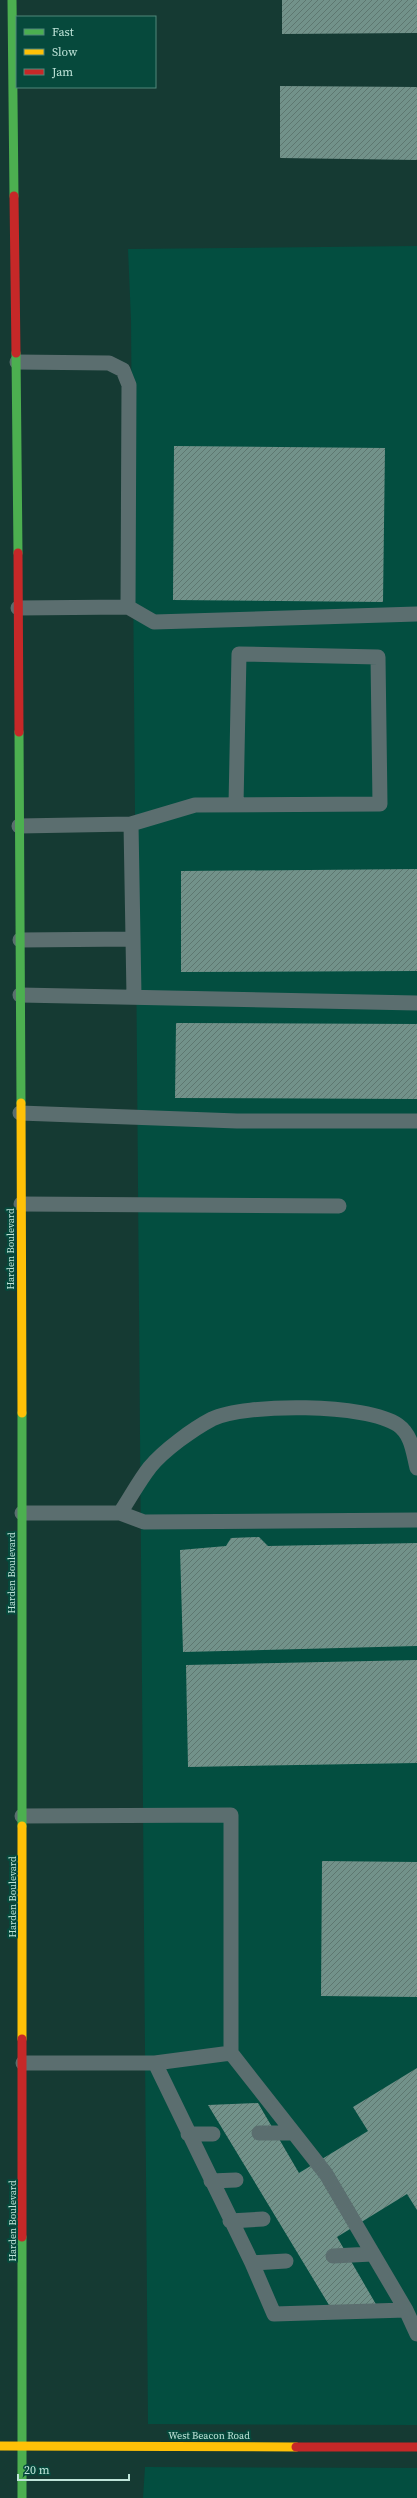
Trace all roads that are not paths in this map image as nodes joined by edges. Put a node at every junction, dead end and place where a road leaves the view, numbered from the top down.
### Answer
1 (12, 0) edge
2 (17, 362) junction
3 (128, 607) junction
4 (18, 608) junction
5 (417, 614) edge
6 (236, 805) junction
7 (131, 824) junction
8 (19, 826) junction
9 (133, 939) junction
10 (20, 940) junction
11 (20, 995) junction
12 (134, 996) junction
13 (417, 1002) edge
14 (20, 1112) junction
15 (417, 1121) edge
16 (21, 1204) junction
17 (339, 1206) dead end
18 (417, 1468) edge
19 (22, 1513) junction
20 (120, 1513) junction
21 (417, 1520) edge
22 (22, 1816) junction
23 (231, 2053) junction
24 (23, 2063) junction
25 (155, 2063) junction
26 (259, 2132) dead end
27 (294, 2132) junction
28 (188, 2134) junction
29 (213, 2134) dead end
30 (236, 2180) dead end
31 (211, 2181) junction
32 (263, 2219) dead end
33 (230, 2220) junction
34 (372, 2254) junction
35 (333, 2256) dead end
36 (286, 2260) dead end
37 (252, 2263) junction
38 (406, 2310) junction
39 (417, 2334) edge
40 (0, 2446) edge
41 (22, 2446) junction
42 (417, 2447) edge
43 (22, 2498) edge

1 - 2 main road, Harden Boulevard
2 - 3 lane
2 - 4 main road, Harden Boulevard
3 - 4 lane
3 - 5 lane
4 - 8 main road, Harden Boulevard
6 - 6 lane
6 - 7 lane
7 - 8 lane
7 - 9 lane
8 - 10 main road, Harden Boulevard
9 - 10 lane
9 - 12 lane
10 - 11 main road, Harden Boulevard
11 - 12 lane
11 - 14 main road, Harden Boulevard
12 - 13 lane
14 - 15 lane
14 - 16 main road, Harden Boulevard
16 - 17 lane
16 - 19 main road, Harden Boulevard
18 - 20 lane
19 - 20 lane
19 - 22 main road, Harden Boulevard
20 - 21 lane
22 - 23 lane
22 - 24 main road, Harden Boulevard
23 - 25 lane
23 - 27 lane
24 - 25 lane
24 - 41 main road, Harden Boulevard
25 - 28 lane
26 - 27 lane
27 - 34 lane
28 - 29 lane
28 - 31 lane
30 - 31 lane
31 - 33 lane
32 - 33 lane
33 - 37 lane
34 - 35 lane
34 - 38 lane
36 - 37 lane
37 - 38 lane
38 - 39 lane
40 - 41 main road, West Beacon Road
41 - 42 main road, West Beacon Road
41 - 43 main road, Harden Boulevard

